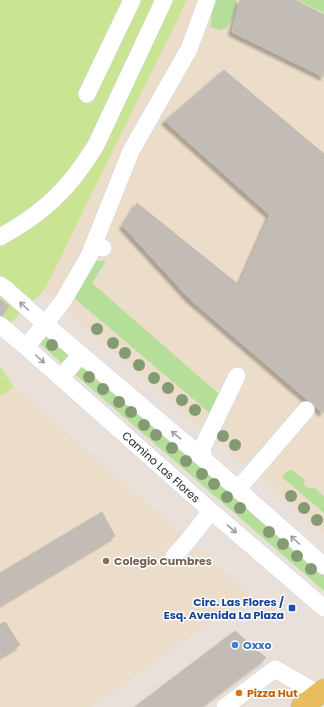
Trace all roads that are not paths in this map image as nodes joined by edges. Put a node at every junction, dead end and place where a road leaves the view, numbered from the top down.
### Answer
1 (132, 0) edge
2 (164, 0) edge
3 (207, 0) edge
4 (87, 94) dead end
5 (0, 237) edge
6 (4, 288) edge
7 (0, 324) edge
8 (45, 324) junction
9 (26, 347) junction
10 (80, 354) junction
11 (237, 376) dead end
12 (61, 378) junction
13 (306, 410) dead end
14 (204, 459) junction
15 (238, 489) junction
16 (211, 511) junction
17 (174, 556) dead end
18 (324, 566) edge
19 (324, 608) edge
20 (315, 697) edge
21 (225, 707) edge

1 - 4 street
2 - 5 street
3 - 8 street
8 -> 6 street
7 - 9 street, Camino Las Flores
8 - 9 street
8 - 10 street
9 -> 12 street, Camino Las Flores
10 - 12 street
14 -> 10 street
11 - 14 street
12 - 16 street, Camino Las Flores
13 - 15 street
14 - 15 street
18 -> 15 street
16 - 17 street
16 -> 19 street, Camino Las Flores
20 - 21 street

